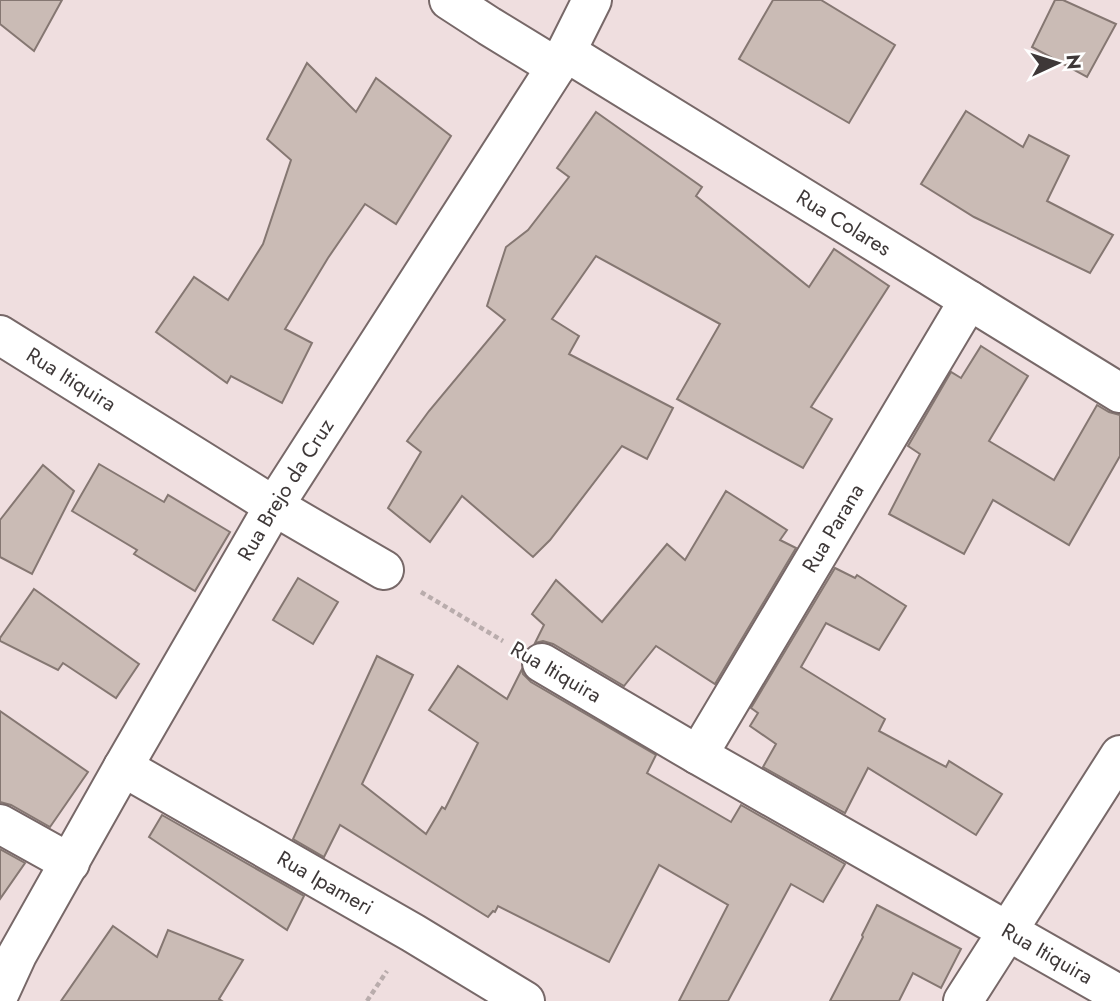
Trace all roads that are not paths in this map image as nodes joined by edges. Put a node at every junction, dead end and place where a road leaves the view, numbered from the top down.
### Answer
1 (449, 0) edge
2 (592, 0) edge
3 (561, 60) junction
4 (970, 300) junction
5 (0, 335) edge
6 (1120, 393) edge
7 (274, 506) junction
8 (384, 570) road end
9 (542, 663) road end
10 (698, 754) junction
11 (1120, 755) edge
12 (123, 766) junction
13 (0, 824) edge
14 (70, 863) junction
15 (1008, 931) junction
16 (0, 992) edge
17 (1120, 995) edge
18 (525, 1001) edge
19 (963, 1001) edge

1 - 3 street, Rua Colares
2 - 3 street, Rua Brejo da Cruz
3 - 4 street, Rua Colares
3 - 7 street, Rua Brejo da Cruz
4 - 6 street, Rua Colares
4 - 10 street, Rua Parana
5 - 7 street, Rua Itiquira
7 - 8 street, Rua Itiquira
7 - 12 street, Rua Brejo da Cruz
9 - 10 street, Rua Itiquira
10 - 15 street, Rua Itiquira
11 - 15 street
12 - 14 street, Rua Brejo da Cruz
12 - 18 street, Rua Ipameri
13 - 14 street
14 - 16 street, Rua Brejo da Cruz
15 - 17 street, Rua Itiquira
15 - 19 street

